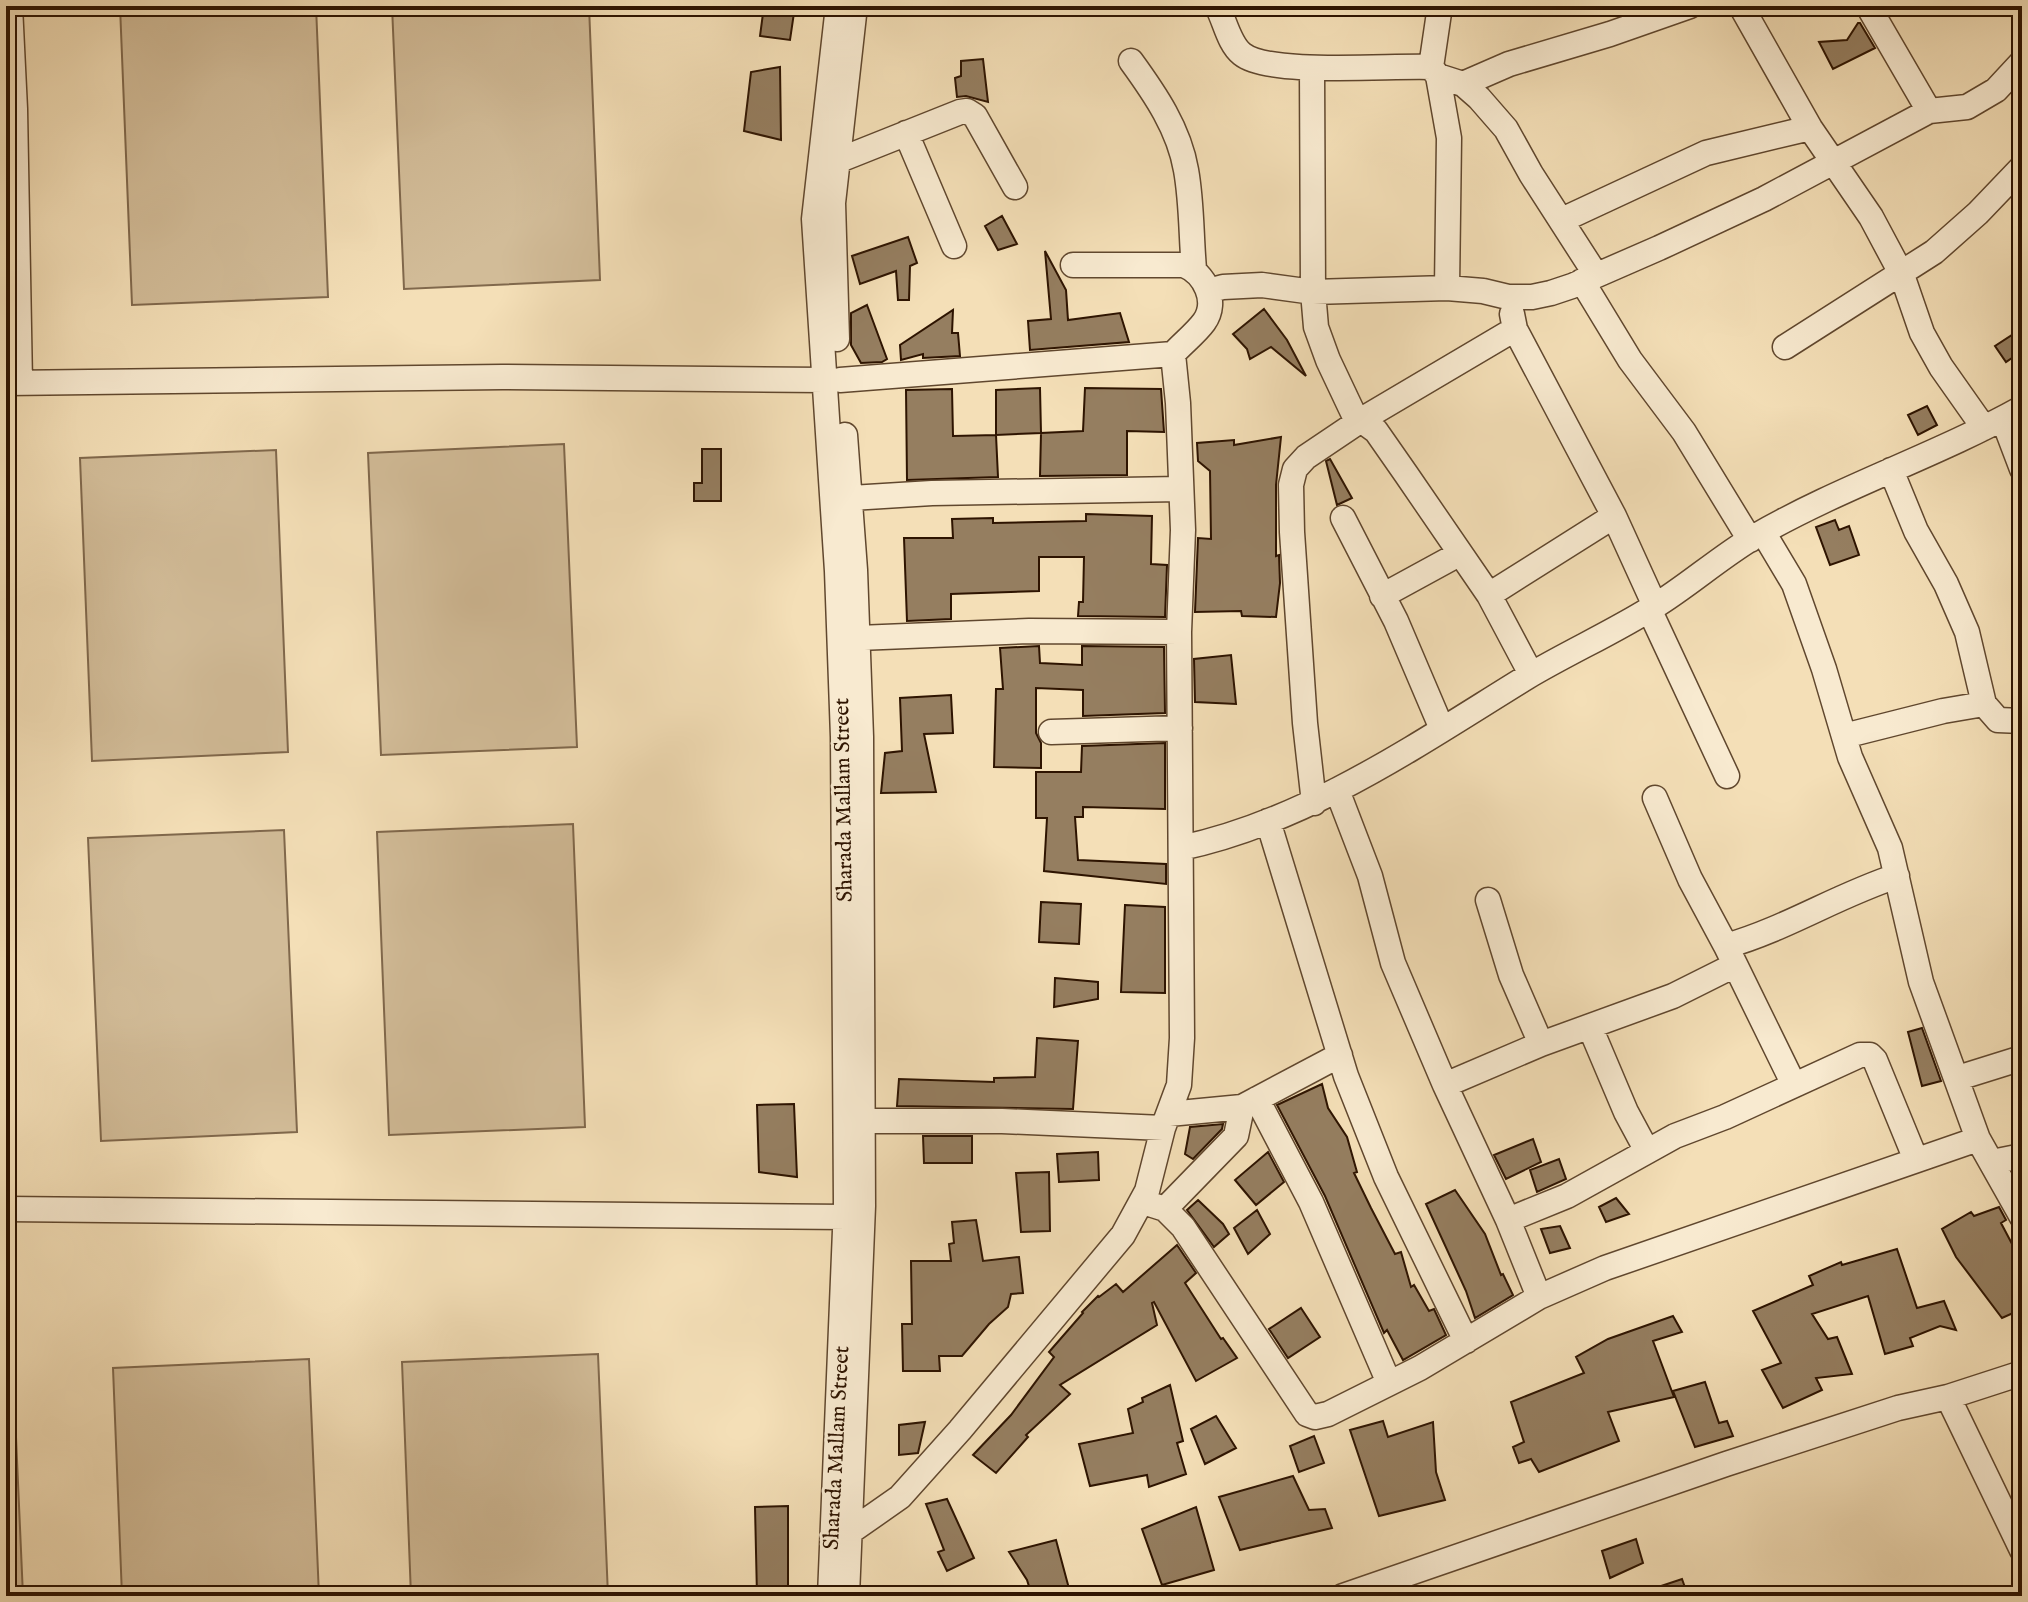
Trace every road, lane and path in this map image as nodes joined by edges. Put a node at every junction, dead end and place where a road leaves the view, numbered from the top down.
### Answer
1 (10, 6) edge
2 (838, 6) edge
3 (855, 6) edge
4 (1217, 6) edge
5 (1440, 6) edge
6 (1690, 6) edge
7 (1741, 6) edge
8 (1868, 6) edge
9 (1637, 14) edge
10 (1131, 61) dead end
11 (2022, 62) edge
12 (1312, 68) junction
13 (1435, 71) junction
14 (1463, 84) junction
15 (1929, 111) junction
16 (1810, 128) junction
17 (906, 133) junction
18 (837, 161) junction
19 (1833, 163) junction
20 (2022, 167) edge
21 (1015, 187) dead end
22 (1562, 220) junction
23 (954, 246) dead end
24 (1073, 265) dead end
25 (1194, 269) junction
26 (1902, 275) junction
27 (1589, 278) junction
28 (1447, 288) junction
29 (1208, 291) junction
30 (1313, 292) junction
31 (1508, 297) junction
32 (1515, 329) junction
33 (1785, 347) dead end
34 (1173, 354) junction
35 (832, 380) junction
36 (13, 383) edge
37 (2003, 418) edge
38 (1361, 420) junction
39 (2022, 469) edge
40 (1891, 470) junction
41 (1180, 489) junction
42 (851, 498) junction
43 (1614, 516) junction
44 (1343, 518) dead end
45 (1756, 536) junction
46 (1459, 554) junction
47 (1489, 595) junction
48 (1382, 596) junction
49 (1652, 608) junction
50 (1179, 632) junction
51 (858, 638) junction
52 (1531, 674) junction
53 (1984, 704) junction
54 (2022, 721) edge
55 (1180, 728) junction
56 (1442, 729) junction
57 (1051, 732) dead end
58 (1844, 736) junction
59 (1727, 776) dead end
60 (1337, 790) junction
61 (1655, 798) dead end
62 (1314, 803) junction
63 (1268, 821) junction
64 (1181, 848) junction
65 (1897, 876) junction
66 (1488, 900) dead end
67 (1730, 956) junction
68 (1590, 1027) junction
69 (1541, 1044) junction
70 (1340, 1055) junction
71 (2022, 1058) edge
72 (1958, 1078) junction
73 (1445, 1085) junction
74 (1794, 1085) junction
75 (1249, 1103) junction
76 (862, 1121) junction
77 (1166, 1121) junction
78 (1978, 1139) junction
79 (1647, 1151) junction
80 (2022, 1156) edge
81 (1916, 1160) junction
82 (1992, 1162) junction
83 (1154, 1206) junction
84 (6, 1209) edge
85 (846, 1217) junction
86 (2022, 1217) edge
87 (1508, 1220) junction
88 (1539, 1297) junction
89 (1466, 1341) junction
90 (2022, 1373) edge
91 (1389, 1383) junction
92 (1948, 1397) junction
93 (842, 1532) junction
94 (2022, 1550) edge
95 (830, 1596) edge
96 (847, 1596) edge
97 (1343, 1596) edge

1 - 36 street
2 - 35 street, Sharada Mallam Street
3 - 18 street, Sharada Mallam Street
4 - 12 street
5 - 13 street
6 - 9 street
7 - 16 street
8 - 15 street
9 - 14 street
10 - 25 street
11 - 15 street
12 - 13 street
12 - 30 street
13 - 14 street
13 - 28 street
14 - 22 street
15 - 19 street
16 - 19 street
16 - 22 street
17 - 18 street
17 - 21 street
17 - 23 street
18 - 35 street, Sharada Mallam Street
19 - 26 street
19 - 27 street
20 - 26 street
22 - 27 street
24 - 25 street
25 - 29 street
26 - 33 street
26 - 37 street
27 - 31 street
27 - 45 street
28 - 30 street
28 - 31 street
29 - 30 street
29 - 34 street
30 - 38 street
31 - 32 street
32 - 38 street
32 - 43 street
34 - 35 street
34 - 41 street
35 - 36 street
35 - 42 street, Sharada Mallam Street
35 - 85 street, Sharada Mallam Street
37 - 39 street
37 - 40 street
38 - 46 street
38 - 62 street
40 - 45 street
40 - 53 street
41 - 42 street
41 - 50 street
42 - 51 street, Sharada Mallam Street
43 - 47 street
43 - 49 street
44 - 48 street
45 - 49 street
45 - 58 street
46 - 47 street
46 - 48 street
47 - 52 street
48 - 56 street
49 - 52 street
49 - 59 street
50 - 51 street
50 - 55 street
51 - 76 street, Sharada Mallam Street
52 - 56 street
53 - 54 street
53 - 58 street
55 - 57 street
55 - 64 street
56 - 60 street
58 - 65 street
60 - 62 street
60 - 73 street
61 - 67 street
62 - 63 street
63 - 64 street
63 - 70 street
64 - 77 street
65 - 67 street
65 - 72 street
66 - 69 street
67 - 68 street
67 - 74 street
68 - 69 street
68 - 79 street
69 - 73 street
70 - 75 street
70 - 89 street
71 - 72 street
72 - 78 street
73 - 87 street
74 - 79 street
74 - 81 street
75 - 77 street
75 - 83 street
75 - 91 street
76 - 77 street
76 - 93 street, Sharada Mallam Street
77 - 83 street
78 - 81 street
78 - 82 street
79 - 87 street
80 - 82 street
81 - 88 street
82 - 86 street
83 - 91 street
83 - 93 street
84 - 85 street
85 - 93 street, Sharada Mallam Street
87 - 88 street
88 - 89 street
89 - 91 street
90 - 92 street
92 - 94 street
92 - 97 street
93 - 95 street, Sharada Mallam Street
93 - 96 street, Sharada Mallam Street

